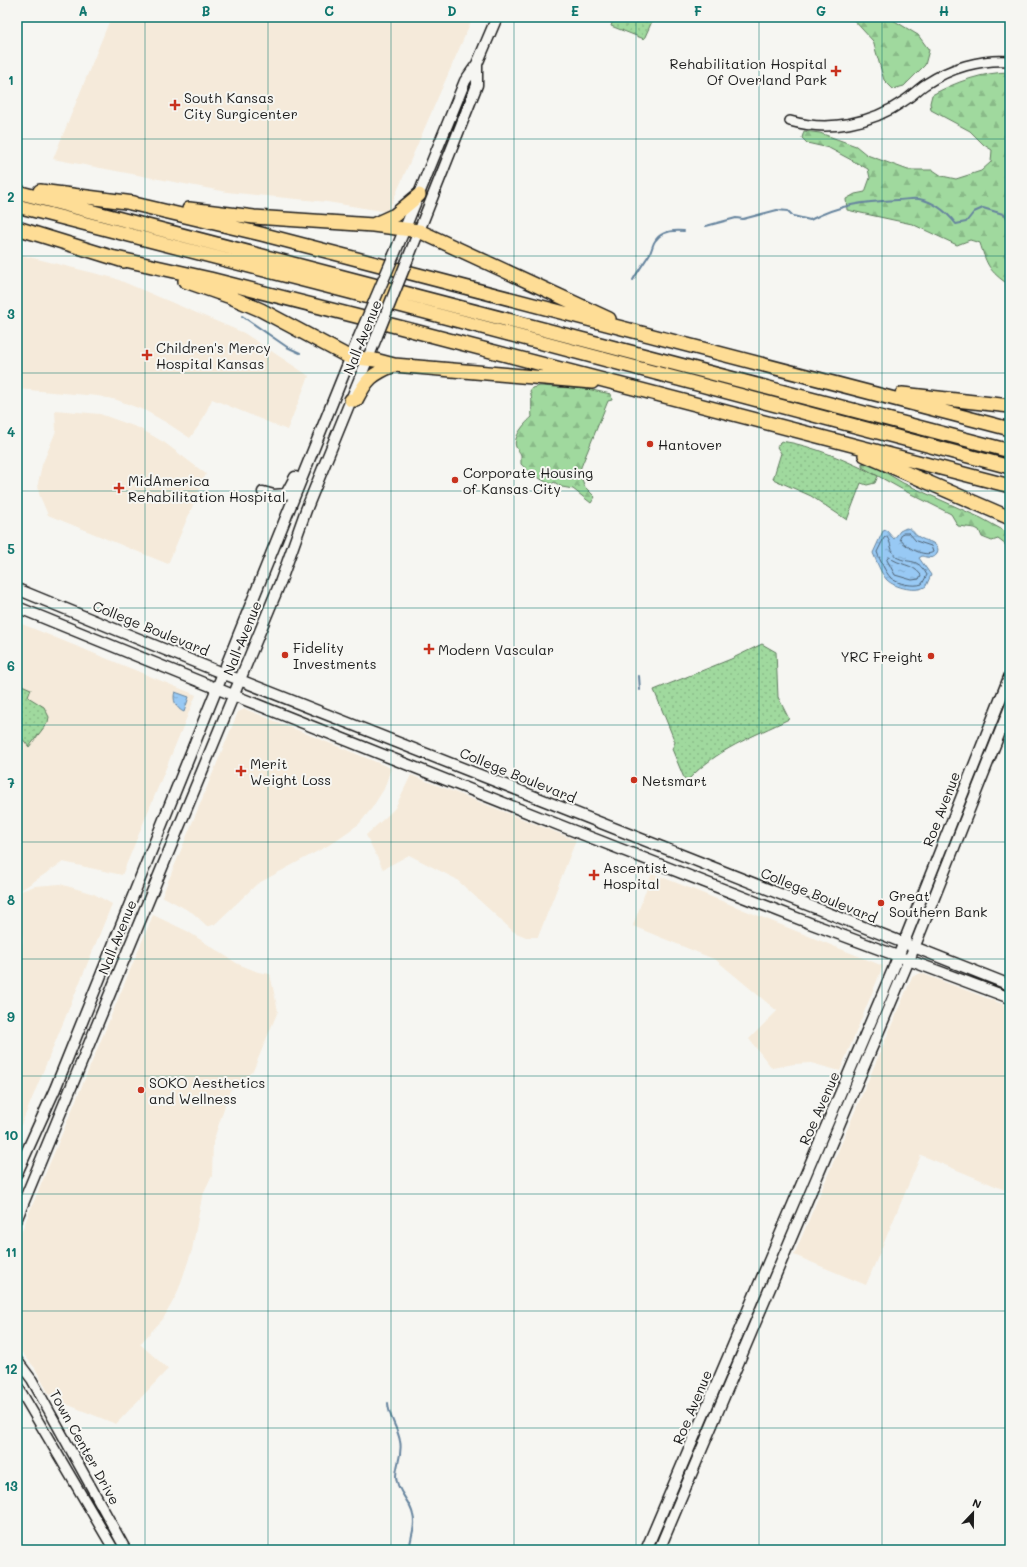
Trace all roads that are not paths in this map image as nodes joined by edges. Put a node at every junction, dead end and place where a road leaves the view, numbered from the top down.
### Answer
1 (497, 17) edge
2 (1010, 61) edge
3 (478, 64) junction
4 (790, 121) dead end
5 (17, 188) edge
6 (17, 192) edge
7 (419, 195) junction
8 (126, 202) junction
9 (17, 206) edge
10 (373, 225) junction
11 (17, 228) edge
12 (406, 229) junction
13 (419, 231) junction
14 (116, 258) junction
15 (644, 334) junction
16 (349, 357) junction
17 (367, 360) junction
18 (394, 365) junction
19 (619, 383) junction
20 (866, 391) junction
21 (351, 400) junction
22 (1010, 406) edge
23 (329, 409) junction
24 (1010, 429) edge
25 (831, 438) junction
26 (1010, 451) edge
27 (1010, 467) edge
28 (1010, 486) edge
29 (263, 492) dead end
30 (1010, 518) edge
31 (17, 589) edge
32 (17, 607) edge
33 (224, 673) junction
34 (1010, 675) edge
35 (240, 680) junction
36 (218, 689) junction
37 (233, 695) junction
38 (1010, 707) edge
39 (940, 850) junction
40 (933, 867) junction
41 (945, 871) junction
42 (937, 890) junction
43 (904, 943) junction
44 (914, 948) junction
45 (898, 957) junction
46 (908, 961) junction
47 (1010, 985) edge
48 (1010, 998) edge
49 (17, 1173) edge
50 (17, 1218) edge
51 (17, 1360) edge
52 (17, 1385) edge
53 (114, 1550) edge
54 (126, 1550) edge
55 (646, 1550) edge
56 (659, 1550) edge

1 - 3 main road, Nall Avenue
2 - 4 street
3 - 7 main road, Nall Avenue
3 - 13 main road, Nall Avenue
5 - 8 highway
6 - 26 highway
7 - 10 highway
7 - 12 main road, Nall Avenue
8 - 10 highway
8 - 15 highway
9 - 27 highway
10 - 12 highway
11 - 14 highway
12 - 13 highway
12 - 16 main road, Nall Avenue, bridge
13 - 15 highway
13 - 17 main road, Nall Avenue, bridge
14 - 16 highway
14 - 19 highway
15 - 20 highway
16 - 17 highway
16 - 23 main road, Nall Avenue
17 - 18 highway
17 - 21 main road, Nall Avenue
18 - 19 highway
18 - 21 highway
19 - 25 highway
20 - 22 highway
20 - 24 highway
21 - 35 main road, Nall Avenue
23 - 29 main road
23 - 33 main road, Nall Avenue
25 - 28 highway
25 - 30 highway
31 - 33 main road, College Boulevard
32 - 36 main road, College Boulevard
33 - 35 main road, College Boulevard
33 - 36 main road, Nall Avenue
34 - 39 main road, Roe Avenue
35 - 37 main road, Nall Avenue
35 - 43 main road, College Boulevard
36 - 37 main road, College Boulevard
36 - 49 main road, Nall Avenue
37 - 45 main road, College Boulevard
37 - 50 main road, Nall Avenue
38 - 41 main road, Roe Avenue
39 - 40 main road, Roe Avenue
39 - 41 main road
40 - 42 main road
40 - 43 main road, Roe Avenue
41 - 42 main road, Roe Avenue
42 - 44 main road, Roe Avenue
43 - 44 main road, College Boulevard
43 - 45 main road, Roe Avenue
44 - 46 main road, Roe Avenue
44 - 47 main road, College Boulevard
45 - 46 main road, College Boulevard
45 - 55 main road, Roe Avenue
46 - 48 main road, College Boulevard
46 - 56 main road, Roe Avenue
51 - 54 street, Town Center Drive
52 - 53 street, Town Center Drive

